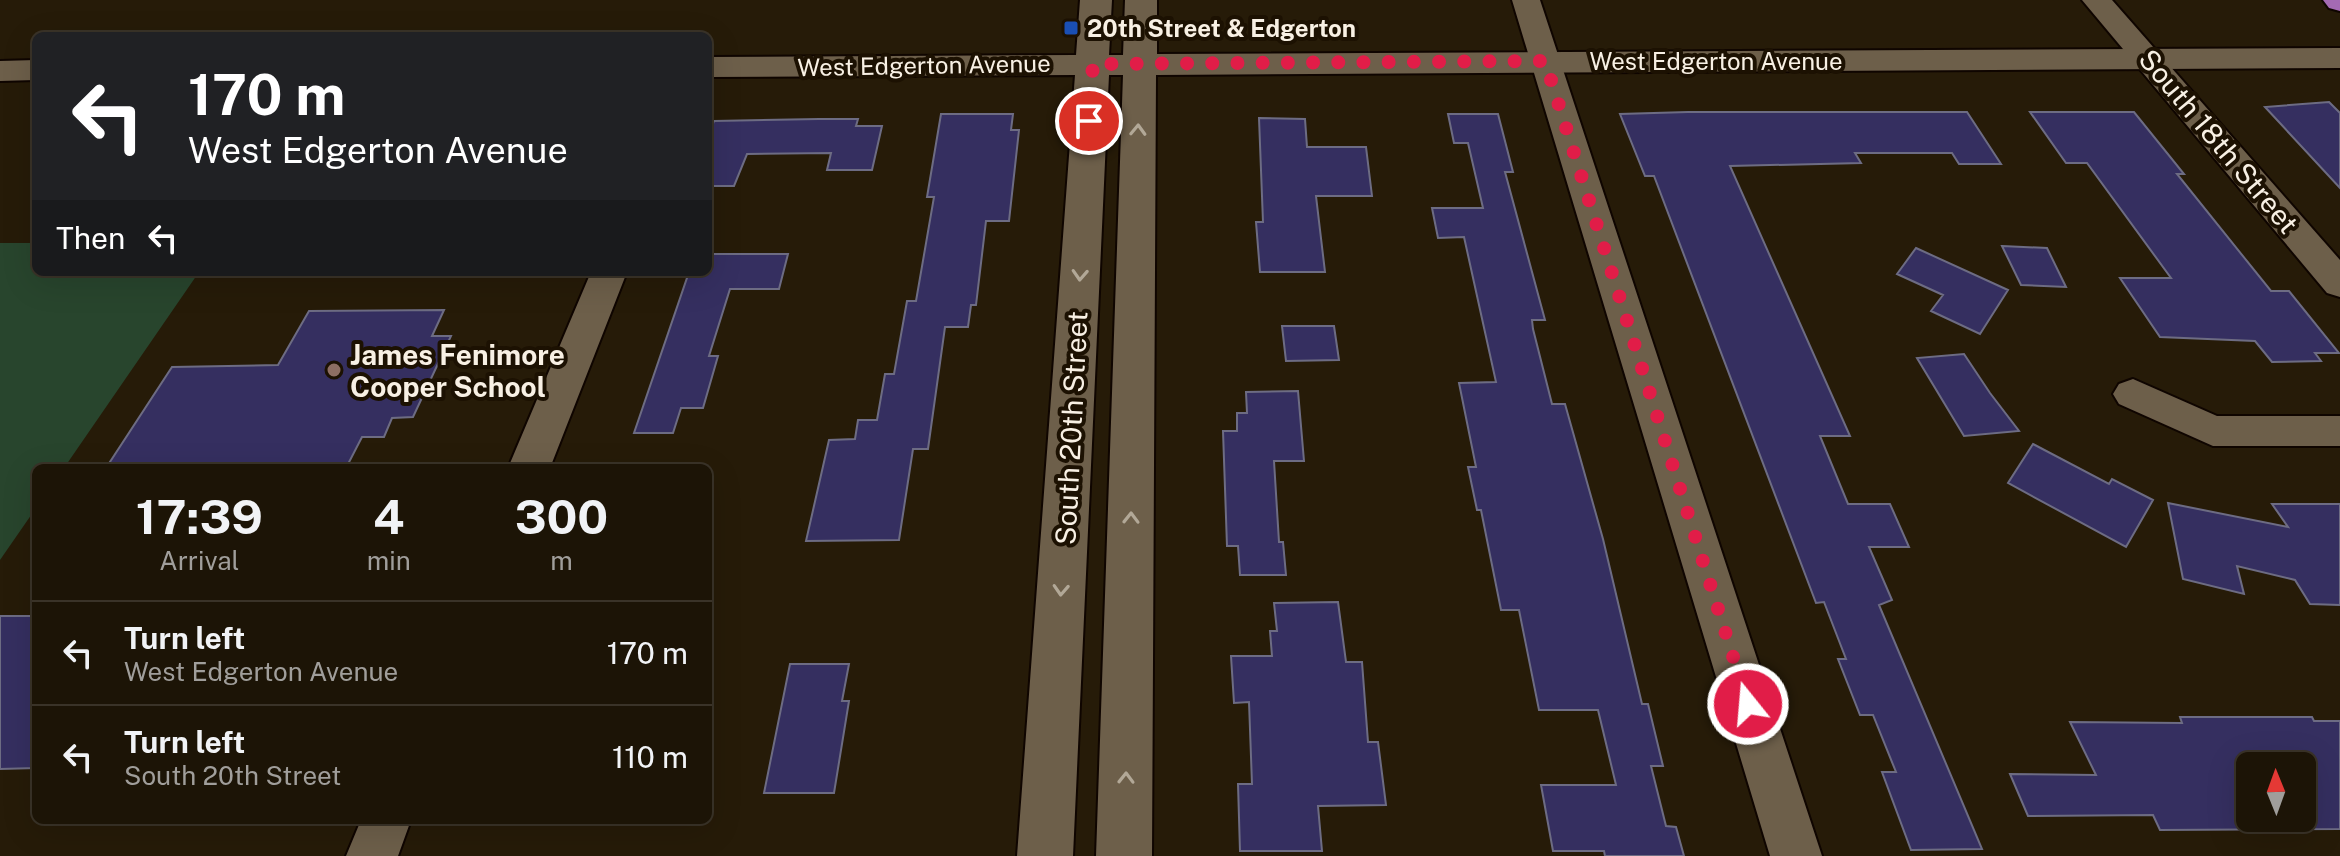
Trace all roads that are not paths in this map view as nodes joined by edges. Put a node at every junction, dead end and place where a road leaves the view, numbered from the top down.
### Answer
1 (1096, 0) edge
2 (1141, 0) edge
3 (1526, 0) edge
4 (2096, 0) edge
5 (2340, 58) edge
6 (2149, 59) junction
7 (1545, 61) junction
8 (1093, 64) junction
9 (1140, 64) junction
10 (712, 67) edge
11 (32, 70) edge
12 (0, 71) edge
13 (607, 276) edge
14 (2340, 284) edge
15 (2133, 394) dead end
16 (2340, 431) edge
17 (531, 464) edge
18 (384, 824) edge
19 (372, 856) edge
20 (1045, 856) edge
21 (1124, 856) edge
22 (1796, 856) edge

1 - 8 street, South 20th Street
2 - 9 street, South 20th Street
3 - 7 street
4 - 6 street, South 18th Street
5 - 6 street, West Edgerton Avenue
6 - 7 street, West Edgerton Avenue
6 - 14 street, South 18th Street
7 - 9 street, West Edgerton Avenue
7 - 22 street
8 - 9 street, West Edgerton Avenue
8 - 10 street, West Edgerton Avenue
8 -> 20 street, South 20th Street
21 -> 9 street, South 20th Street
11 - 12 street
13 - 17 street
15 - 16 street
18 - 19 street

